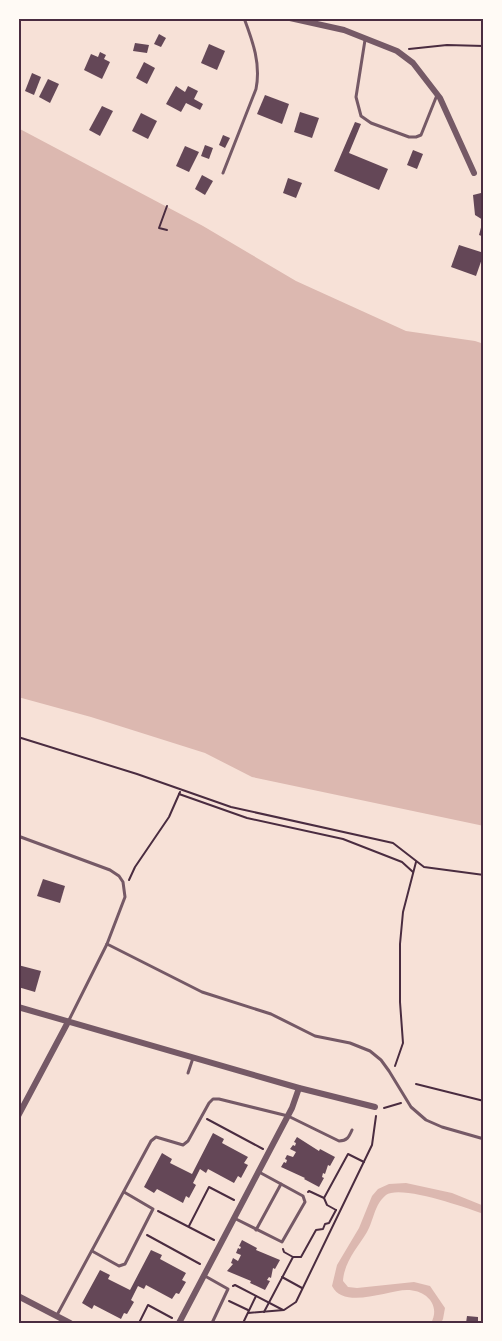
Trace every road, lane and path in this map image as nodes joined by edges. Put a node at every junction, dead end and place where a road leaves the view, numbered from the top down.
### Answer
1 (142, 18) edge
2 (148, 18) edge
3 (244, 18) edge
4 (290, 18) edge
5 (365, 38) junction
6 (484, 46) edge
7 (397, 51) junction
8 (437, 93) junction
9 (223, 173) dead end
10 (474, 174) dead end
11 (167, 206) dead end
12 (167, 230) dead end
13 (18, 737) edge
14 (182, 790) junction
15 (179, 794) junction
16 (18, 836) edge
17 (416, 861) junction
18 (413, 872) junction
19 (484, 875) edge
20 (125, 889) junction
21 (107, 944) junction
22 (18, 1007) edge
23 (68, 1022) junction
24 (193, 1058) junction
25 (188, 1073) dead end
26 (390, 1073) junction
27 (416, 1084) dead end
28 (299, 1088) junction
29 (406, 1101) junction
30 (484, 1101) edge
31 (375, 1107) dead end
32 (18, 1116) edge
33 (202, 1116) junction
34 (288, 1116) junction
35 (352, 1130) dead end
36 (484, 1139) edge
37 (269, 1152) junction
38 (364, 1162) junction
39 (258, 1172) junction
40 (281, 1184) junction
41 (309, 1191) dead end
42 (124, 1192) junction
43 (324, 1198) junction
44 (241, 1204) junction
45 (153, 1209) junction
46 (338, 1211) junction
47 (234, 1218) junction
48 (189, 1226) junction
49 (256, 1230) junction
50 (142, 1232) junction
51 (221, 1243) junction
52 (92, 1251) junction
53 (284, 1252) dead end
54 (293, 1257) junction
55 (208, 1268) junction
56 (204, 1275) junction
57 (282, 1277) junction
58 (235, 1285) dead end
59 (303, 1288) junction
60 (18, 1296) edge
61 (256, 1296) junction
62 (225, 1298) junction
63 (269, 1303) junction
64 (284, 1310) junction
65 (248, 1312) junction
66 (264, 1312) junction
67 (57, 1316) junction
68 (179, 1322) edge
69 (70, 1323) edge
70 (139, 1323) edge
71 (212, 1323) edge
72 (243, 1323) edge

1 - 2 street
3 - 9 lane
4 - 5 street
5 - 7 street
5 - 8 lane
6 - 7 path
7 - 8 street
8 - 10 street
11 - 12 path
13 - 14 path
14 - 15 path
14 - 17 path
15 - 18 path
15 - 20 path
16 - 20 lane
17 - 18 path
17 - 19 path
18 - 26 path
20 - 21 lane
21 - 23 lane
21 - 26 lane
22 - 23 street
23 - 24 street
23 - 32 street
24 - 25 lane
24 - 28 street
26 - 29 lane
27 - 30 path
28 - 31 street
28 - 34 street
29 - 36 lane
29 - 38 path
33 - 34 lane
33 - 37 path
33 - 42 lane
34 - 35 lane
34 - 37 street
37 - 39 street
38 - 43 path
38 - 46 path
39 - 40 lane
39 - 44 street
40 - 49 lane
40 - 49 lane
41 - 43 path
42 - 45 lane
42 - 52 lane
43 - 46 path
44 - 47 street
44 - 48 path
45 - 48 path
45 - 50 lane
46 - 54 path
46 - 59 path
47 - 49 lane
47 - 51 street
48 - 51 path
50 - 52 lane
50 - 55 path
51 - 55 street
52 - 67 lane
53 - 54 path
54 - 57 path
55 - 56 street
56 - 62 lane
56 - 68 street
57 - 59 path
57 - 63 path
58 - 61 path
59 - 64 path
60 - 67 street
61 - 63 path
61 - 65 path
62 - 65 path
62 - 71 lane
63 - 64 path
63 - 66 path
64 - 66 path
65 - 66 path
65 - 72 path
67 - 69 street
68 - 70 path

